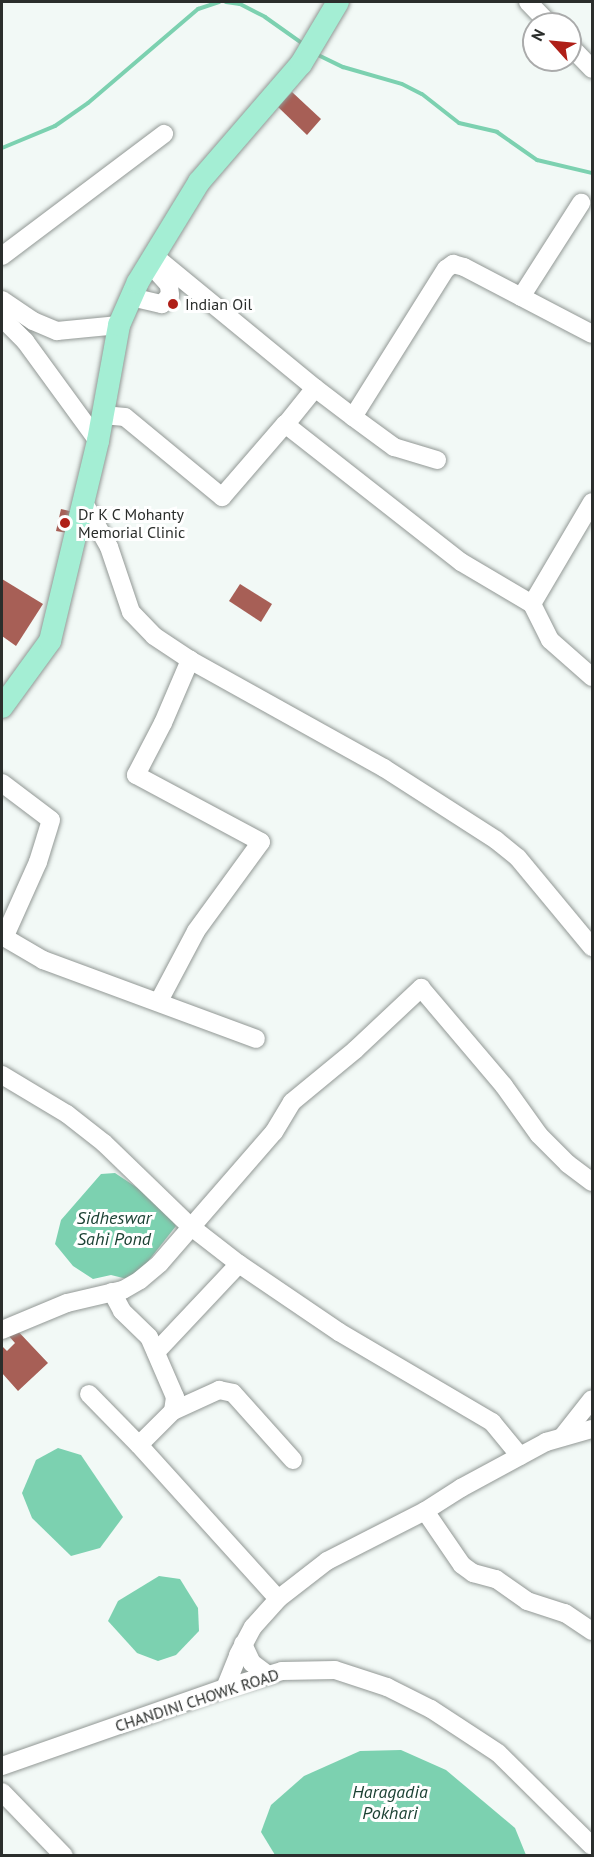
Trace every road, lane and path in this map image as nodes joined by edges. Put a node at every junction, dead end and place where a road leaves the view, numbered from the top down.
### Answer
1 (338, 2) edge
2 (164, 134) dead end
3 (581, 203) dead end
4 (2, 256) edge
5 (151, 259) junction
6 (131, 297) junction
7 (521, 297) junction
8 (2, 300) edge
9 (2, 318) edge
10 (119, 325) junction
11 (592, 334) edge
12 (315, 388) junction
13 (103, 415) junction
14 (353, 417) junction
15 (286, 424) junction
16 (98, 441) junction
17 (436, 460) dead end
18 (592, 502) edge
19 (84, 503) junction
20 (532, 604) junction
21 (190, 660) junction
22 (592, 677) edge
23 (2, 707) edge
24 (2, 783) edge
25 (3, 937) edge
26 (592, 947) edge
27 (159, 1001) junction
28 (256, 1039) dead end
29 (2, 1075) edge
30 (592, 1182) edge
31 (190, 1226) junction
32 (239, 1264) junction
33 (112, 1292) junction
34 (2, 1330) edge
35 (156, 1353) junction
36 (89, 1395) dead end
37 (592, 1399) edge
38 (173, 1411) junction
39 (592, 1429) edge
40 (562, 1437) junction
41 (139, 1444) junction
42 (520, 1456) junction
43 (293, 1460) dead end
44 (425, 1511) junction
45 (278, 1599) junction
46 (592, 1631) edge
47 (243, 1644) junction
48 (268, 1675) junction
49 (225, 1688) junction
50 (2, 1766) edge
51 (2, 1791) edge
52 (592, 1846) edge
53 (63, 1856) edge

1 - 5 main road
2 - 4 street
3 - 7 street
5 - 6 main road
5 - 6 street
5 - 12 street
6 - 10 main road
7 - 11 street
7 - 14 street
8 - 10 street
9 - 16 street
10 - 13 main road
12 - 14 street
12 - 15 street
13 - 15 street
13 - 16 main road
14 - 17 street
15 - 20 street
16 - 19 main road
18 - 20 street
19 - 21 street
19 - 23 main road
20 - 22 street
21 - 26 street
21 - 27 street
24 - 25 street
25 - 27 street
27 - 28 street
29 - 31 street
30 - 31 street
31 - 32 street
31 - 33 street
32 - 35 street
32 - 42 street
33 - 34 street
33 - 35 street
35 - 38 street
36 - 41 street
37 - 40 street
38 - 41 street
38 - 43 street
39 - 40 street
40 - 42 street
41 - 45 street
42 - 44 street
44 - 45 street
44 - 46 street
45 - 47 street
47 - 48 street
47 - 49 street
48 - 49 street, CHANDINI CHOWK ROAD
48 - 52 street, CHANDINI CHOWK ROAD
49 - 50 street, CHANDINI CHOWK ROAD
51 - 53 street

